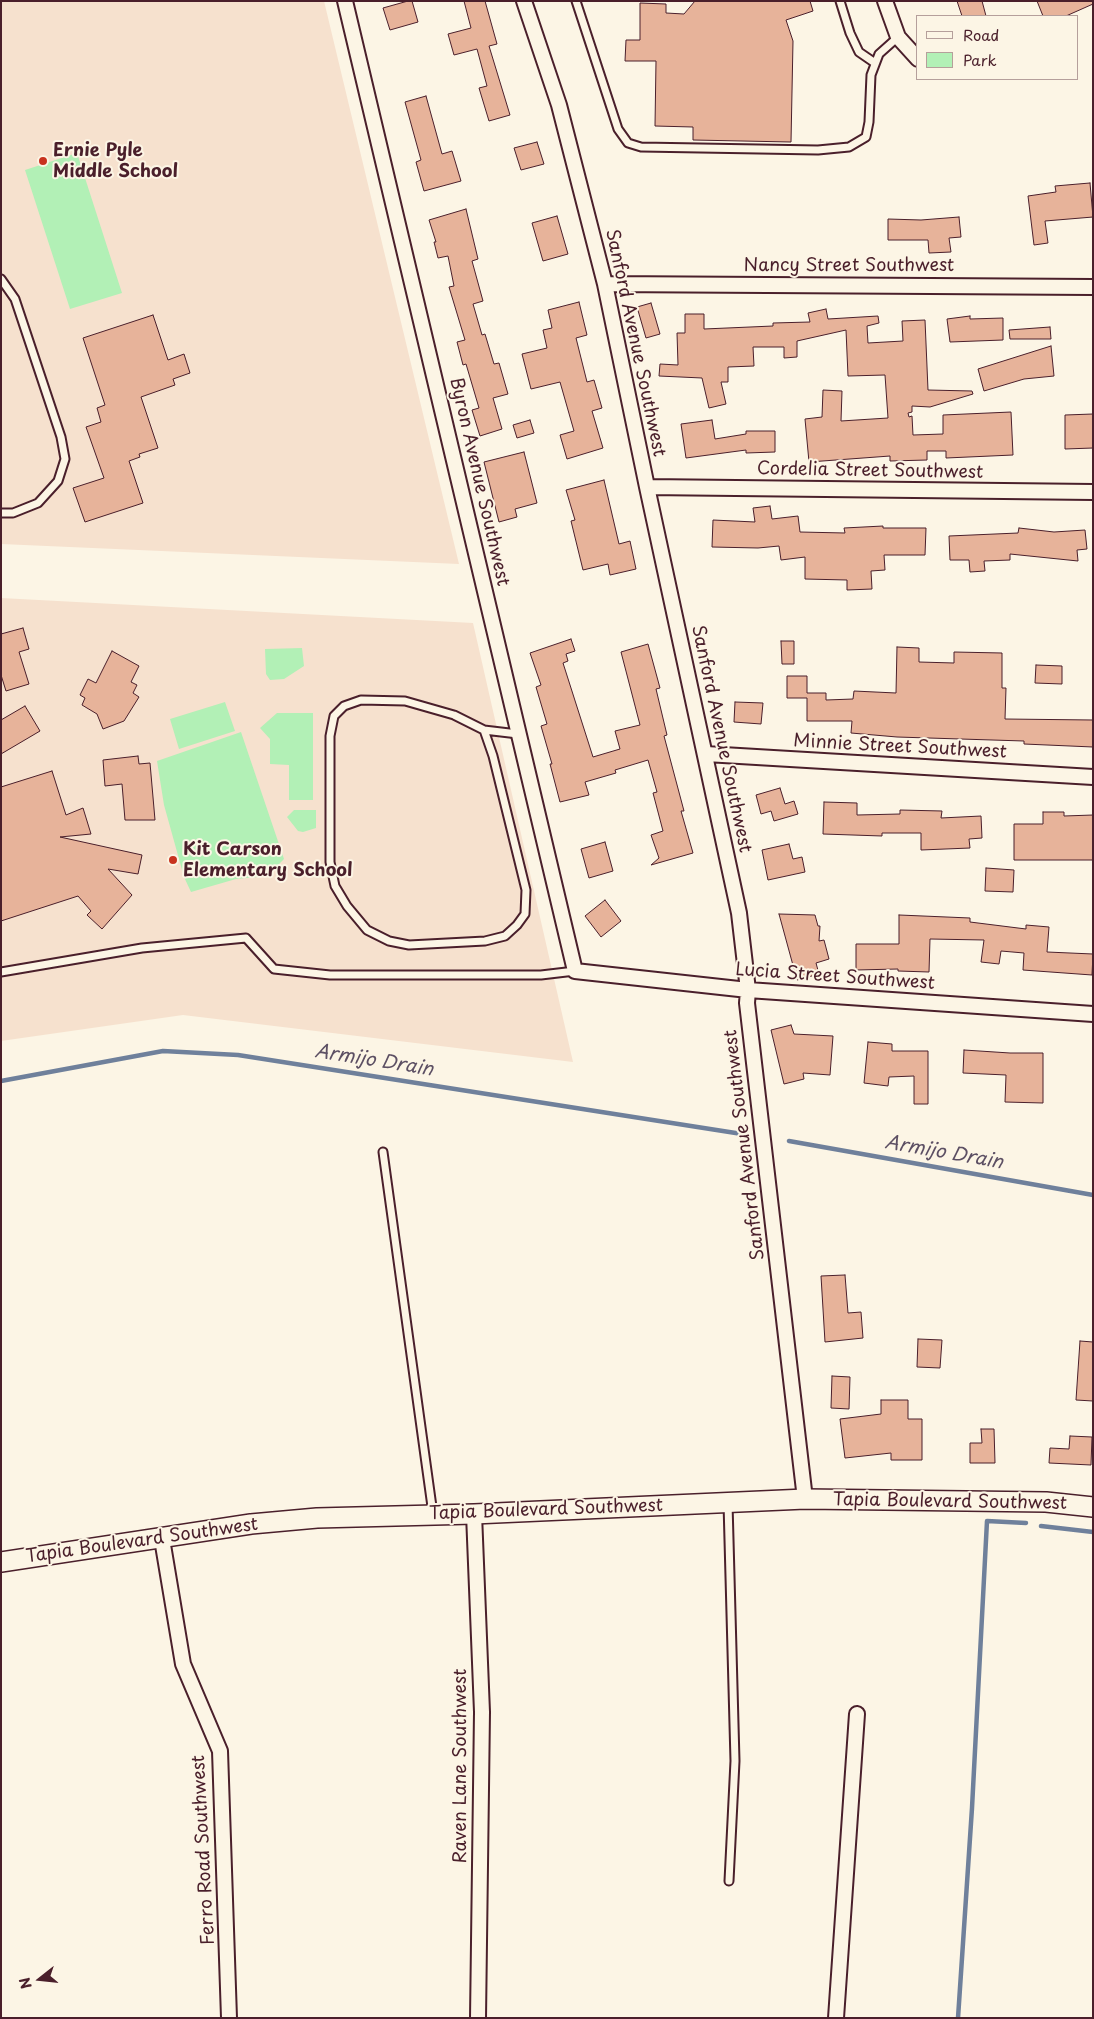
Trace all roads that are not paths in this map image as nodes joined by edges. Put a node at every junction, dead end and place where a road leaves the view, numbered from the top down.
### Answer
1 (345, 1) edge
2 (524, 1) edge
3 (576, 1) edge
4 (840, 1) edge
5 (885, 1) edge
6 (898, 37) junction
7 (916, 57) edge
8 (875, 64) junction
9 (1, 279) edge
10 (606, 284) junction
11 (1093, 287) edge
12 (647, 487) junction
13 (1093, 492) edge
14 (1, 513) edge
15 (484, 730) junction
16 (518, 734) junction
17 (706, 754) junction
18 (1093, 777) edge
19 (575, 971) junction
20 (1, 972) edge
21 (748, 990) junction
22 (1093, 1014) edge
23 (383, 1152) dead end
24 (804, 1499) junction
25 (728, 1502) junction
26 (1093, 1507) edge
27 (474, 1514) junction
28 (433, 1515) junction
29 (162, 1539) junction
30 (1, 1562) edge
31 (857, 1714) dead end
32 (730, 1881) dead end
33 (229, 2018) edge
34 (478, 2018) edge
35 (836, 2018) edge

1 - 16 street, Byron Avenue Southwest
2 - 10 street, Sanford Avenue Southwest
3 - 8 lane
4 - 8 lane
5 - 6 street
6 - 7 street
6 - 8 lane
9 - 14 lane
10 - 11 street, Nancy Street Southwest
10 - 12 street, Sanford Avenue Southwest
12 - 13 street, Cordelia Street Southwest
12 - 17 street, Sanford Avenue Southwest
15 - 15 lane
15 - 16 lane
16 - 19 street, Byron Avenue Southwest
17 - 18 street, Minnie Street Southwest
17 - 21 street, Sanford Avenue Southwest
19 - 20 lane
19 - 21 street, Lucia Street Southwest
21 - 22 street, Lucia Street Southwest
21 - 24 street, Sanford Avenue Southwest
23 - 28 lane
24 - 25 street, Tapia Boulevard Southwest
24 - 26 street, Tapia Boulevard Southwest
25 - 27 street, Tapia Boulevard Southwest
25 - 32 lane
27 - 28 street, Tapia Boulevard Southwest
27 - 34 street, Raven Lane Southwest
28 - 29 street, Tapia Boulevard Southwest
29 - 30 street, Tapia Boulevard Southwest
29 - 33 street, Ferro Road Southwest
31 - 35 street

